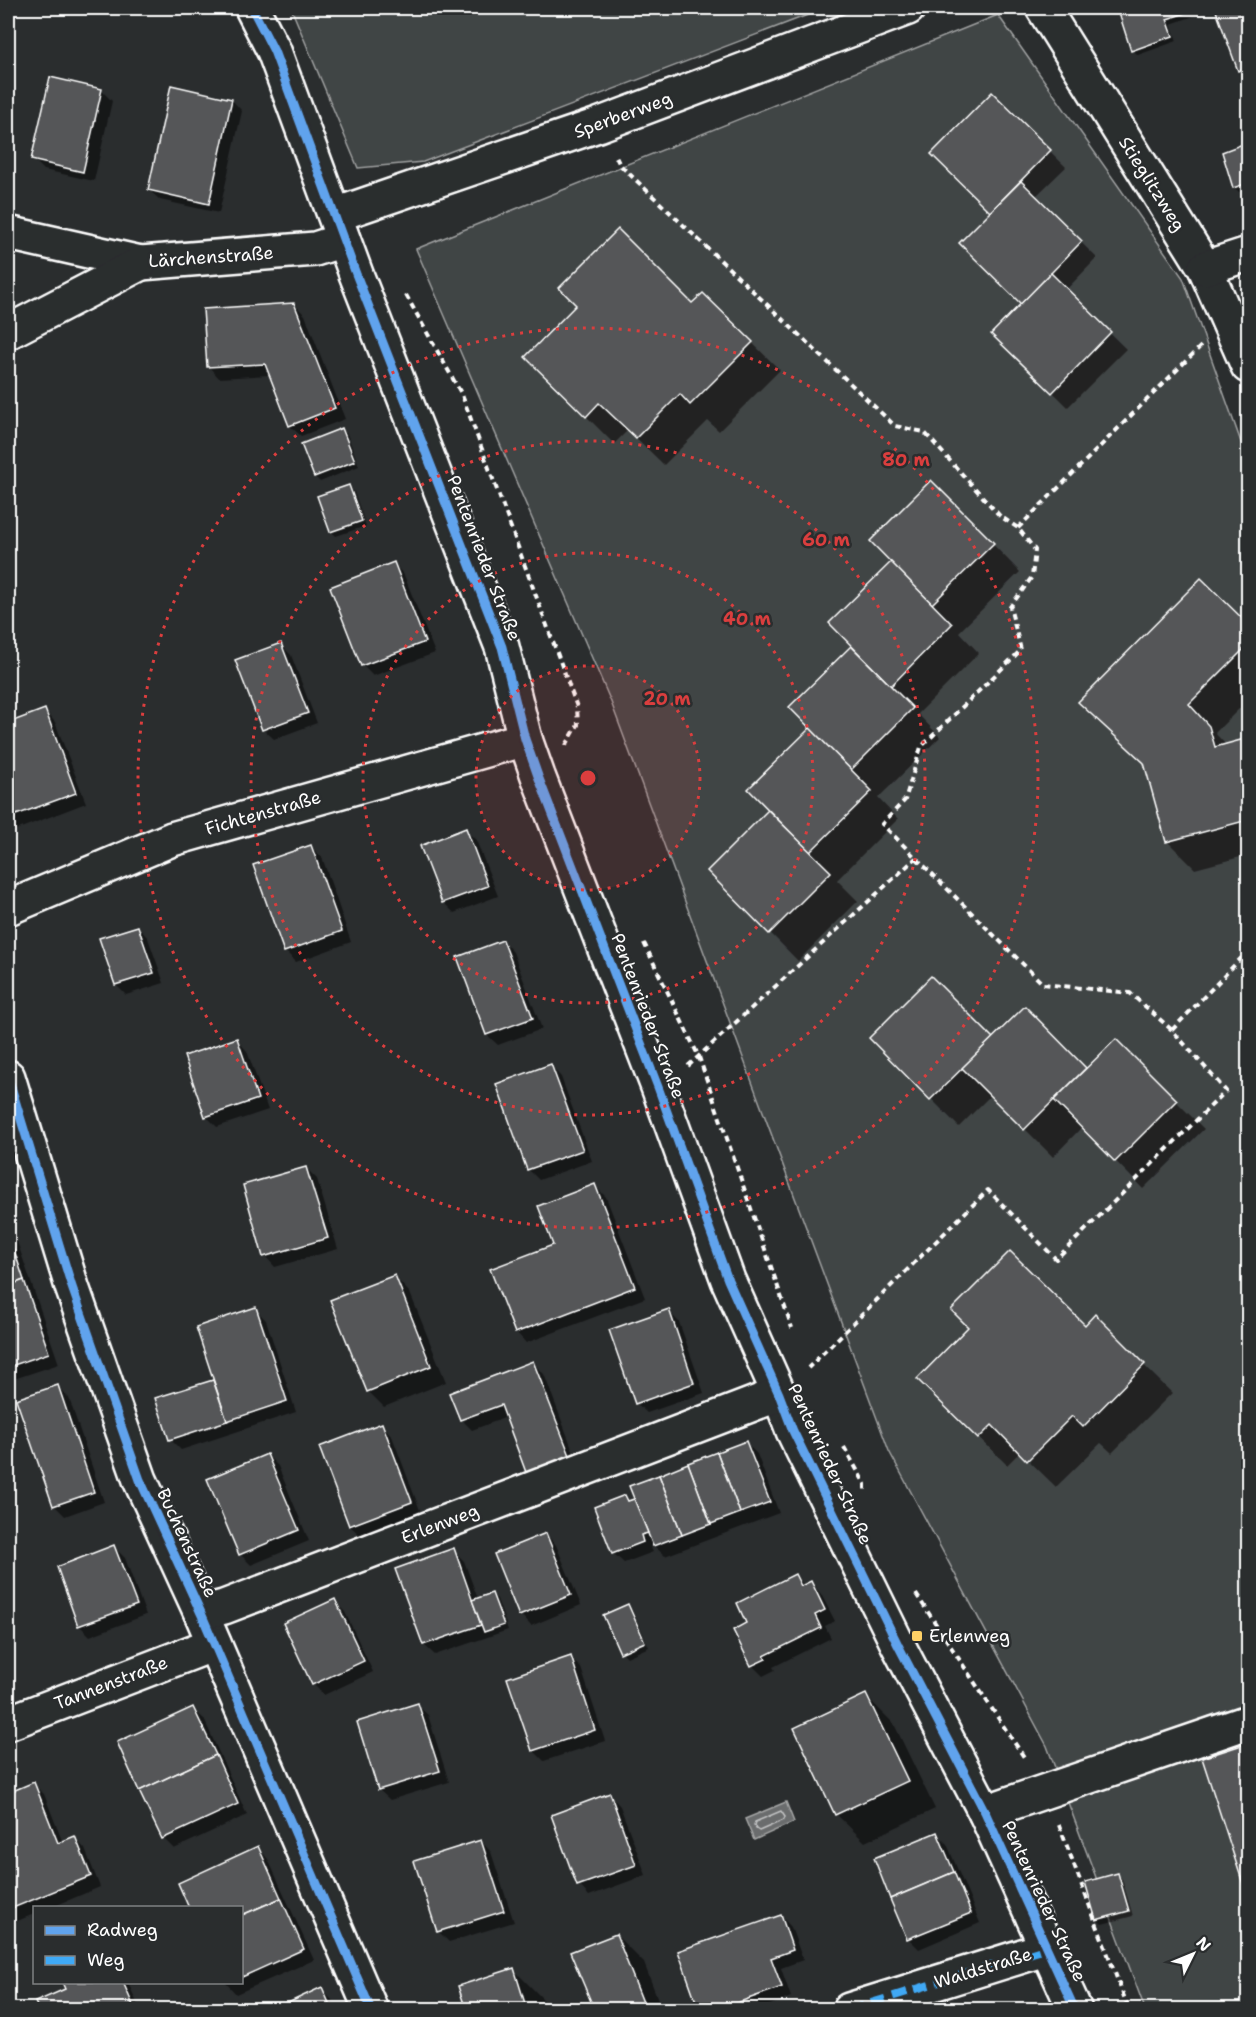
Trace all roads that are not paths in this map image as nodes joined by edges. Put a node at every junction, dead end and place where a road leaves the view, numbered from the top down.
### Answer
1 (252, 8) edge
2 (908, 8) edge
3 (1043, 8) edge
4 (339, 227) junction
5 (8, 233) edge
6 (1248, 254) edge
7 (141, 263) junction
8 (1205, 268) junction
9 (8, 332) edge
10 (1248, 366) edge
11 (525, 739) junction
12 (8, 908) edge
13 (8, 1077) edge
14 (779, 1394) junction
15 (201, 1613) junction
16 (214, 1644) junction
17 (1248, 1722) edge
18 (8, 1723) edge
19 (986, 1812) junction
20 (1048, 1948) junction
21 (371, 2010) edge
22 (849, 2010) edge
23 (1075, 2010) edge

1 - 4 street, Pentenrieder Straße
2 - 4 street, Sperberweg
3 - 8 street, Stieglitzweg
4 - 7 street, Lärchenstraße
4 - 11 street, Pentenrieder Straße
5 - 7 street, Lärchenstraße
6 - 8 street
7 - 9 street
8 - 10 street, Stieglitzweg
11 - 12 street, Fichtenstraße
11 - 14 street, Pentenrieder Straße
13 - 15 street, Buchenstraße
14 - 15 street, Erlenweg
14 - 19 street, Pentenrieder Straße
15 - 16 street, Buchenstraße
16 - 18 street, Tannenstraße
16 - 21 street, Buchenstraße
17 - 19 street
19 - 20 street, Pentenrieder Straße
20 - 22 street, Waldstraße
20 - 23 street, Pentenrieder Straße

